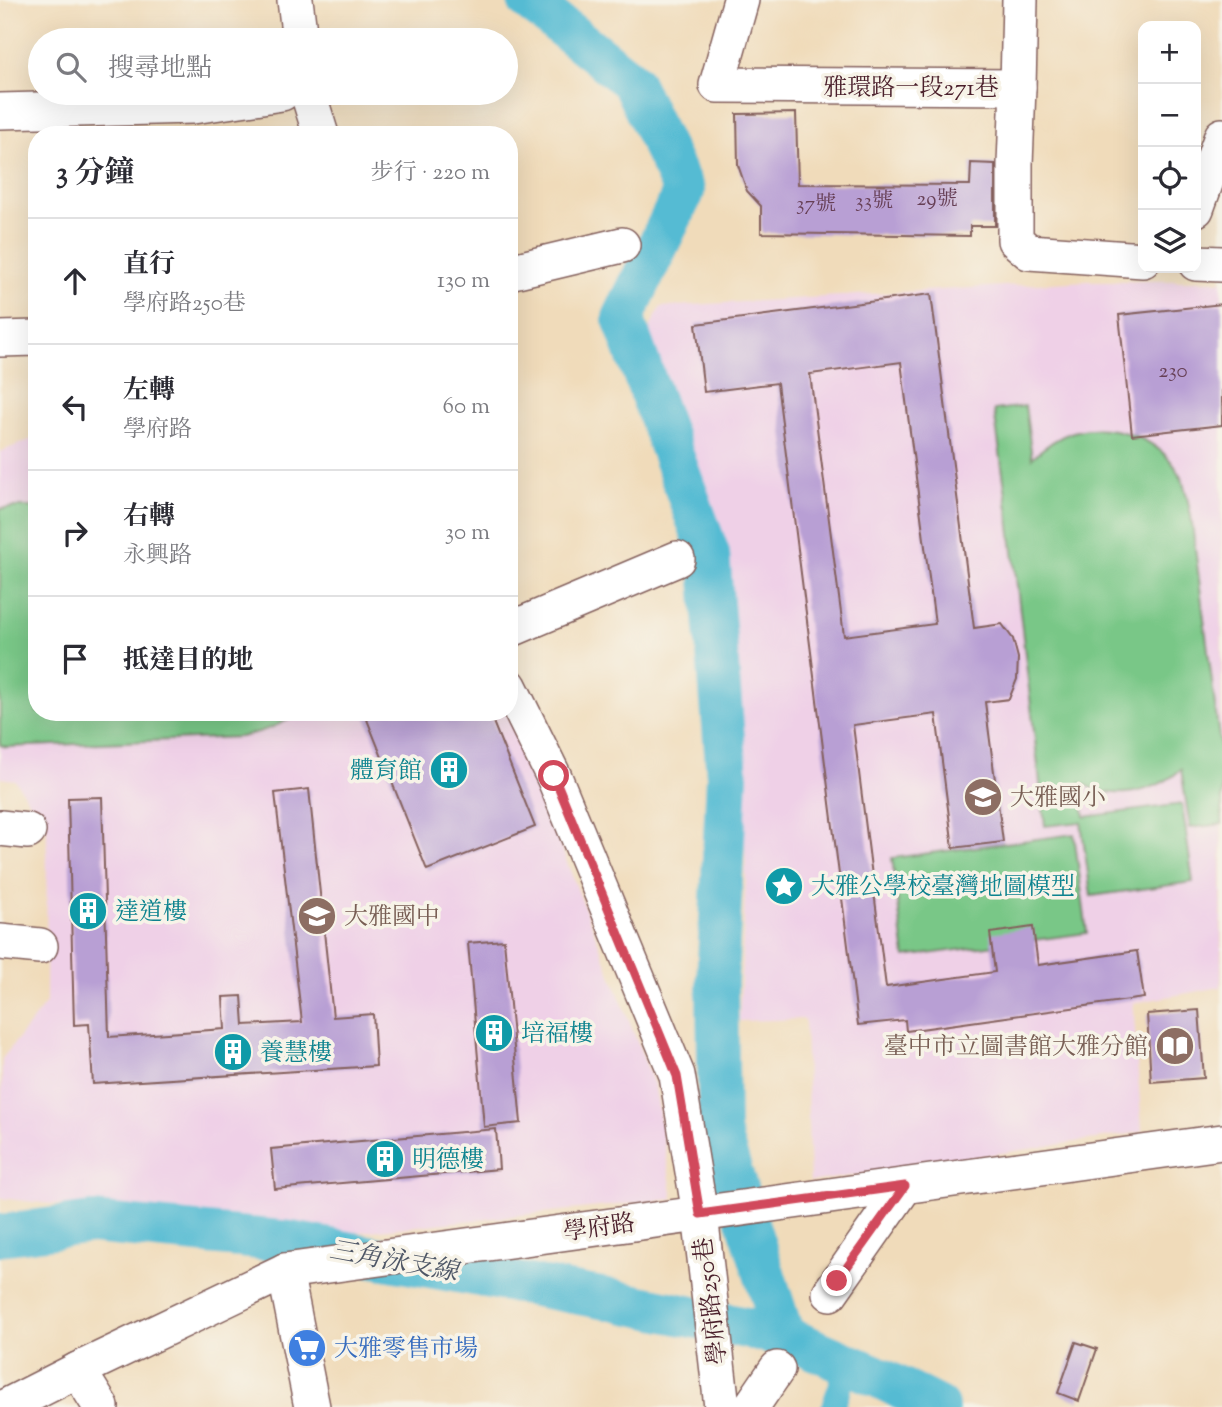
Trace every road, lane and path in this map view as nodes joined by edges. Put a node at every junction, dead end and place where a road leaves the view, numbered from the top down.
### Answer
1 (295, 0) edge
2 (741, 0) edge
3 (1020, 0) edge
4 (298, 28) edge
5 (1018, 88) junction
6 (199, 105) edge
7 (312, 105) edge
8 (0, 111) edge
9 (318, 126) edge
10 (1222, 136) edge
11 (1201, 195) edge
12 (622, 245) dead end
13 (1138, 260) edge
14 (1201, 263) edge
15 (1222, 264) edge
16 (518, 270) edge
17 (28, 338) edge
18 (0, 339) edge
19 (677, 559) dead end
20 (518, 626) edge
21 (518, 704) edge
22 (0, 942) edge
23 (40, 946) dead end
24 (1222, 1142) edge
25 (905, 1186) junction
26 (728, 1210) junction
27 (285, 1270) junction
28 (830, 1293) dead end
29 (777, 1369) dead end
30 (78, 1370) junction
31 (5, 1407) edge
32 (101, 1407) edge
33 (312, 1407) edge
34 (722, 1407) edge
35 (751, 1407) edge

1 - 4 street
2 - 5 street, 雅環路一段271巷
3 - 5 street, 雅環路一段271巷
5 - 13 street
6 - 8 street
7 - 9 street
10 - 11 street
12 - 16 street
14 - 15 street
17 - 18 street
19 - 20 street
21 - 26 street, 學府路250巷
22 - 23 street
24 - 25 street, 學府路
25 - 26 street, 學府路
25 - 28 street
26 - 27 street, 學府路
26 - 34 street, 學府路250巷
27 - 30 street, 學府路
27 - 33 street
29 - 35 street
30 - 31 street, 學府路
30 - 32 street

